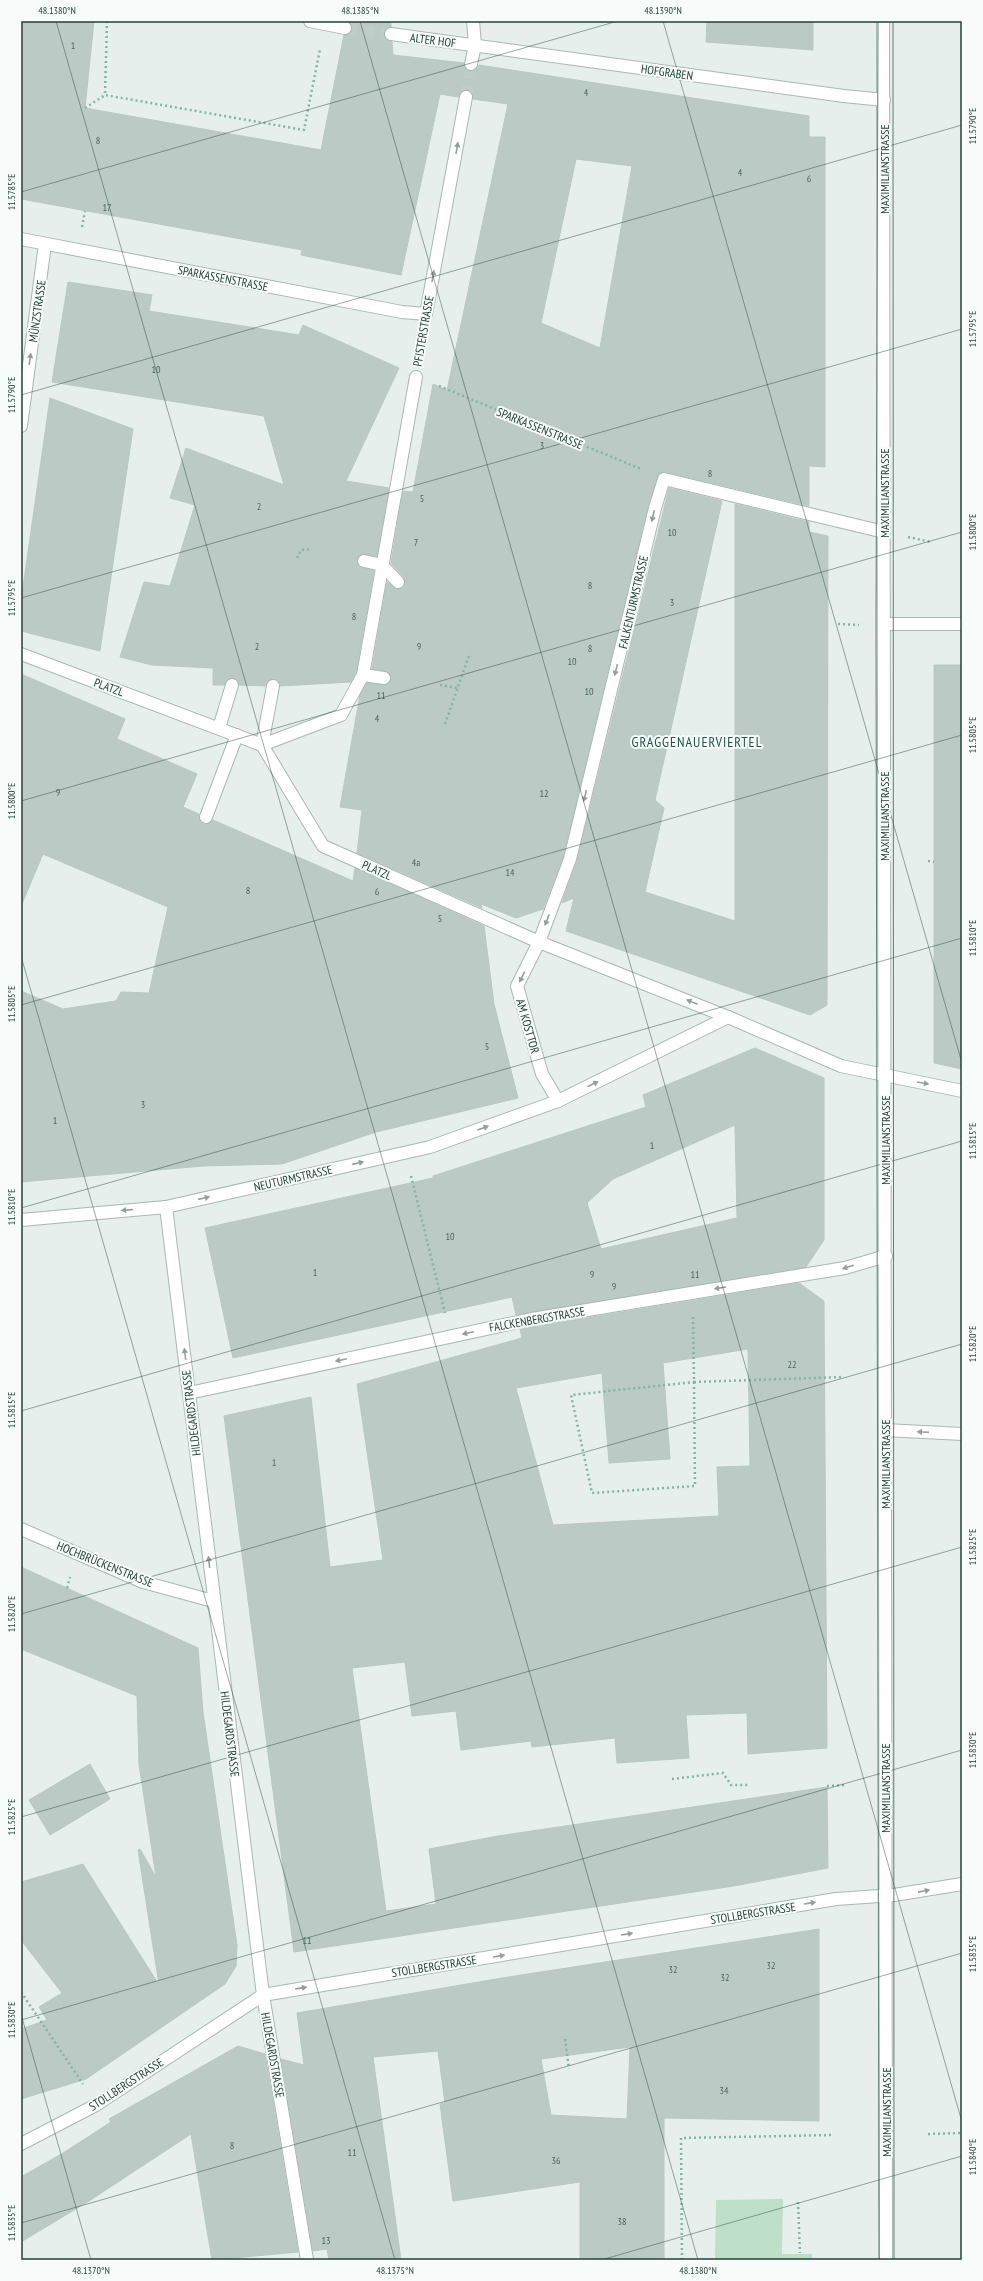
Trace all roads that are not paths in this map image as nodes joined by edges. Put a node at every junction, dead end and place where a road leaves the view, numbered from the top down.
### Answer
1 (310, 21) edge
2 (473, 21) edge
3 (883, 21) edge
4 (345, 28) tunnel mouth
5 (391, 34) tunnel mouth
6 (475, 45) junction
7 (472, 64) tunnel mouth
8 (466, 98) tunnel mouth
9 (884, 100) junction
10 (21, 239) edge
11 (46, 244) junction
12 (426, 314) joint
13 (416, 377) road end
14 (21, 426) edge
15 (884, 532) junction
16 (364, 562) dead end
17 (382, 565) junction
18 (398, 582) dead end
19 (885, 624) junction
20 (962, 624) edge
21 (21, 654) edge
22 (363, 675) junction
23 (384, 678) dead end
24 (232, 685) dead end
25 (272, 686) dead end
26 (219, 728) junction
27 (237, 735) junction
28 (262, 744) junction
29 (206, 817) dead end
30 (539, 942) junction
31 (728, 1017) junction
32 (885, 1075) junction
33 (962, 1091) edge
34 (558, 1101) junction
35 (166, 1207) junction
36 (21, 1220) edge
37 (886, 1256) junction
38 (189, 1393) junction
39 (885, 1430) junction
40 (962, 1434) edge
41 (21, 1529) edge
42 (213, 1601) junction
43 (962, 1884) edge
44 (885, 1896) junction
45 (263, 1995) junction
46 (21, 2144) edge
47 (307, 2260) edge
48 (886, 2260) edge

1 - 4 street
2 - 6 street
3 - 9 street, MAXIMILIANSTRASSE
5 - 6 street, ALTER HOF
6 - 7 street
6 - 9 street, HOFGRABEN
12 -> 8 street, PFISTERSTRASSE
9 - 15 street, MAXIMILIANSTRASSE
10 - 11 street, SPARKASSENSTRASSE
11 - 12 street, SPARKASSENSTRASSE
14 -> 11 street, MÜNZSTRASSE
13 - 17 street, PFISTERSTRASSE
15 - 19 street, MAXIMILIANSTRASSE
15 -> 30 street, FALKENTURMSTRASSE
16 - 17 street
17 - 18 street
17 - 22 street, PFISTERSTRASSE
19 - 20 street
19 - 32 street, MAXIMILIANSTRASSE
21 - 26 street, PLATZL
22 - 23 street
22 - 28 street, PFISTERSTRASSE
24 - 26 street
25 - 28 street
26 - 27 street, PLATZL
27 - 28 street, PLATZL
27 - 29 street
28 - 30 street, PLATZL
31 -> 30 street
30 -> 34 street, AM KOSTTOR
31 - 32 street
34 -> 31 street
32 -> 33 street
32 - 37 street, MAXIMILIANSTRASSE
35 -> 34 street, NEUTURMSTRASSE
35 -> 36 street, NEUTURMSTRASSE
38 -> 35 street, HILDEGARDSTRASSE
37 -> 38 street, FALCKENBERGSTRASSE
37 - 39 street, MAXIMILIANSTRASSE
42 -> 38 street, HILDEGARDSTRASSE
40 -> 39 street
39 - 44 street, MAXIMILIANSTRASSE
41 - 42 street, HOCHBRÜCKENSTRASSE
42 - 45 street, HILDEGARDSTRASSE
44 -> 43 street, STOLLBERGSTRASSE
45 -> 44 street, STOLLBERGSTRASSE
44 - 48 street, MAXIMILIANSTRASSE
45 - 46 street, STOLLBERGSTRASSE
45 - 47 street, HILDEGARDSTRASSE

